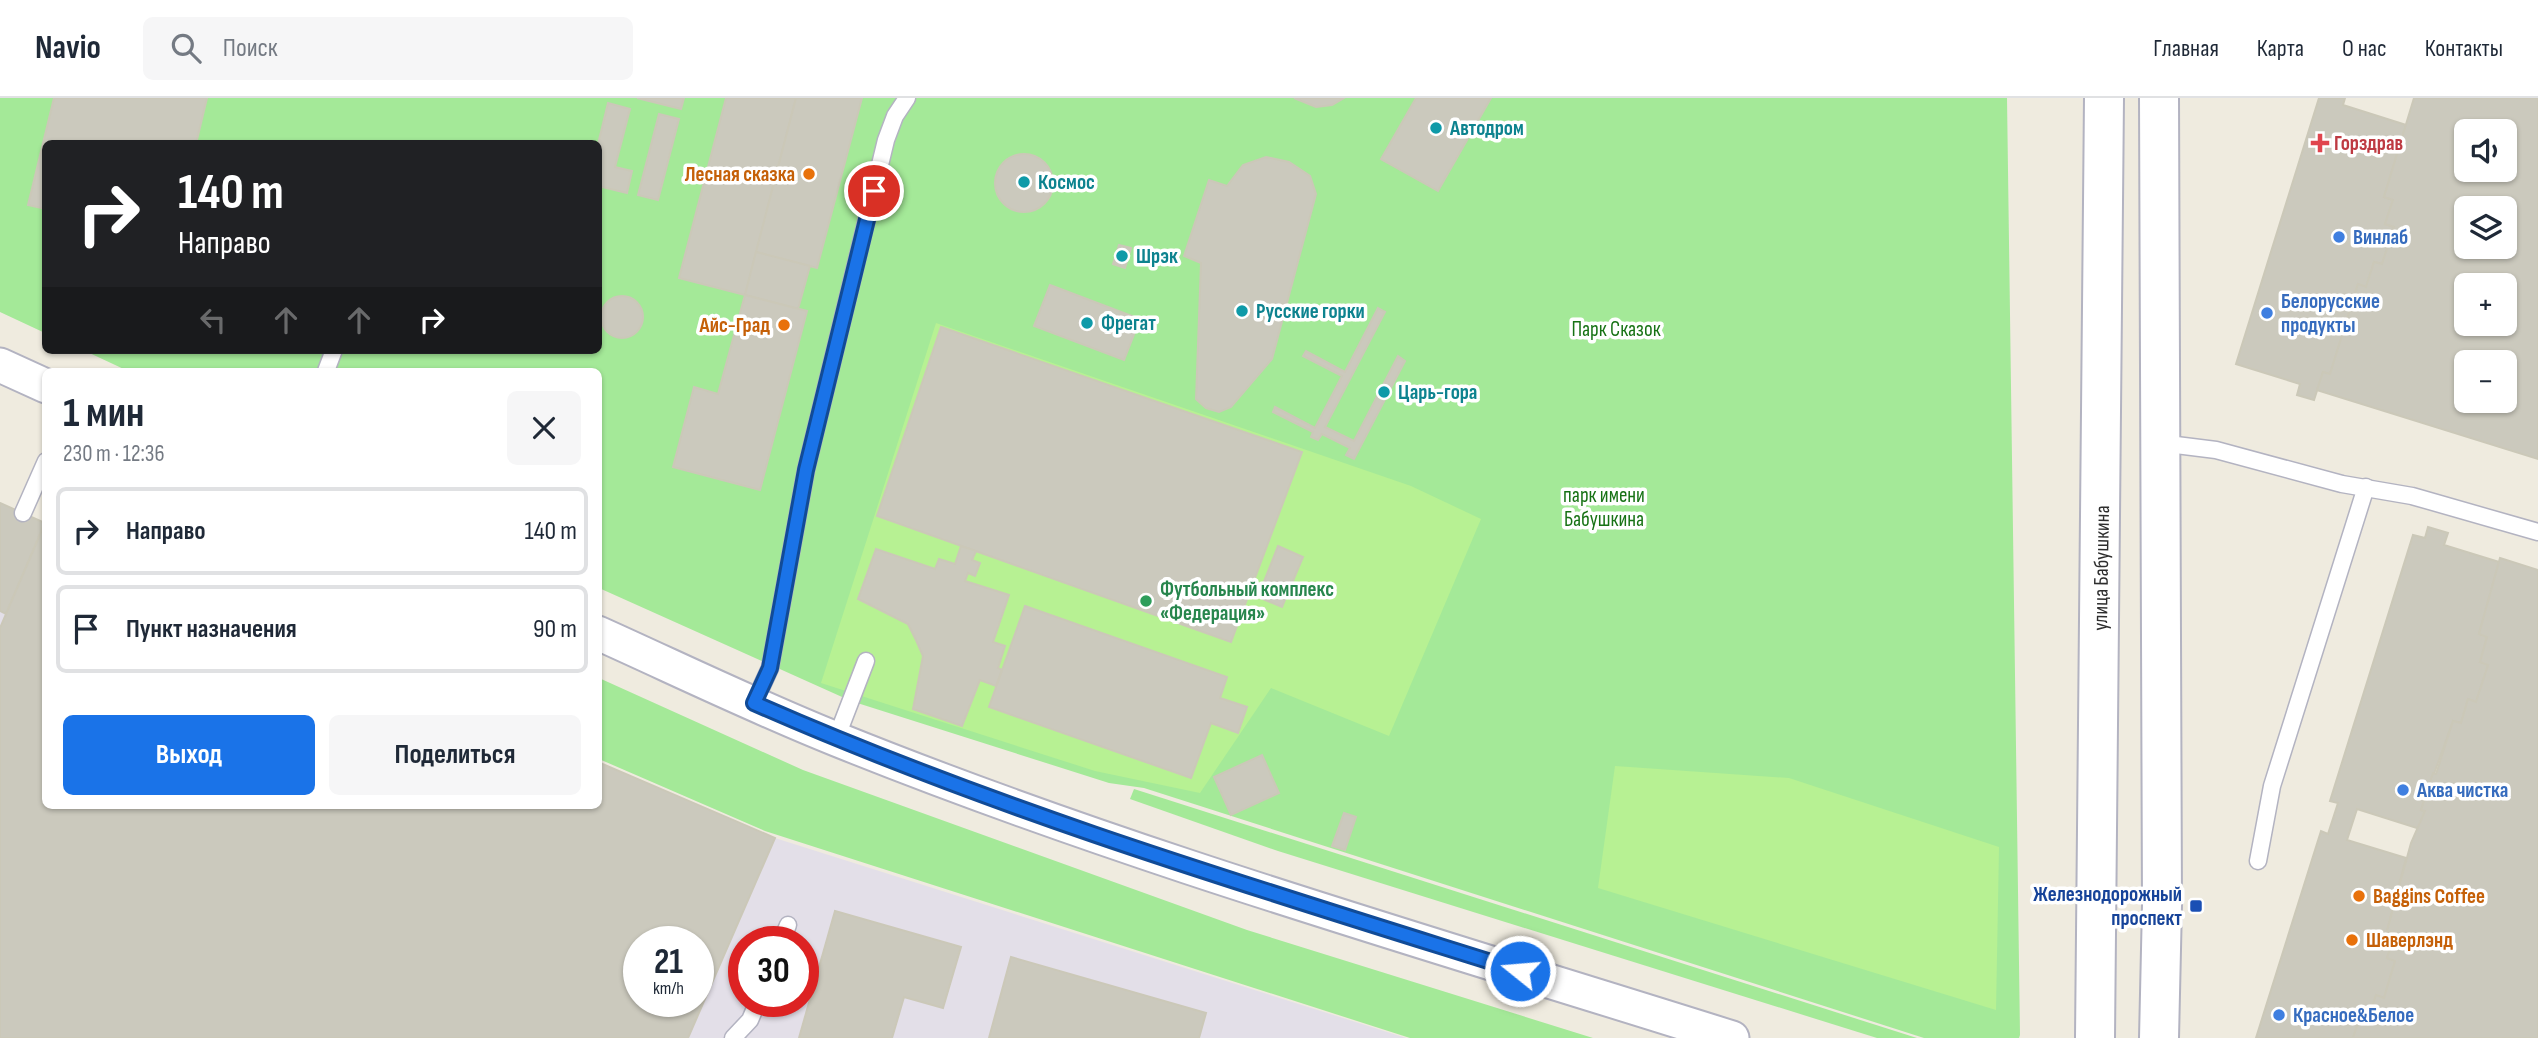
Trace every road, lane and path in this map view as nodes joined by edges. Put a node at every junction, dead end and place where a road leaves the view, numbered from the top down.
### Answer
1 (907, 98) edge
2 (2104, 98) edge
3 (2160, 98) edge
4 (0, 365) edge
5 (42, 384) edge
6 (2158, 443) junction
7 (42, 470) edge
8 (2366, 487) junction
9 (23, 513) dead end
10 (2538, 532) edge
11 (602, 636) edge
12 (866, 661) dead end
13 (754, 703) junction
14 (836, 739) junction
15 (2258, 861) dead end
16 (751, 1017) edge
17 (733, 1038) edge
18 (1732, 1038) edge
19 (2095, 1038) edge
20 (2159, 1038) edge

1 - 13 lane
2 - 19 street, улица Бабушкина
3 - 6 street
4 - 5 street
6 - 8 lane
6 - 20 street
7 - 9 lane
8 - 10 lane
8 - 15 lane
11 - 13 street
12 - 14 lane
13 - 14 street
14 - 18 street
16 - 17 lane

